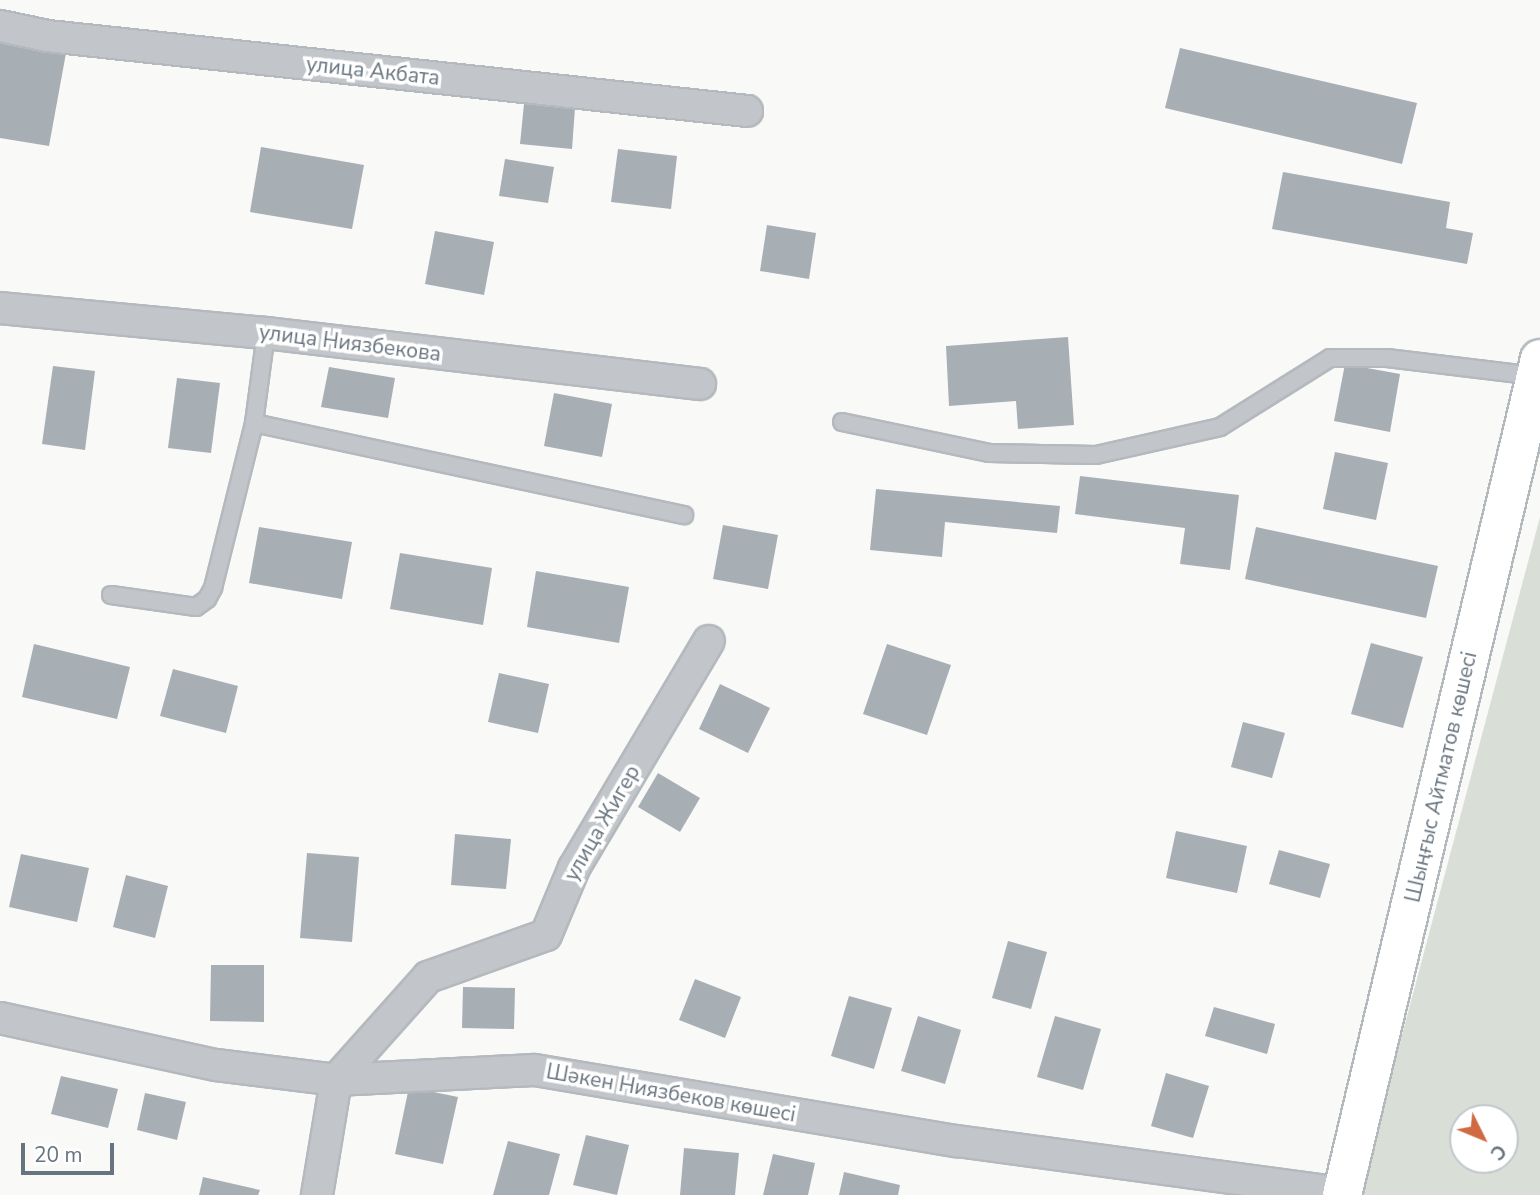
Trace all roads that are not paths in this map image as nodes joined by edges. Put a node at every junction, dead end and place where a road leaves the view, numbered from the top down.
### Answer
1 (0, 26) edge
2 (747, 111) dead end
3 (0, 308) edge
4 (266, 333) junction
5 (1538, 368) edge
6 (700, 384) dead end
7 (842, 422) dead end
8 (254, 423) junction
9 (684, 515) dead end
10 (111, 595) dead end
11 (709, 641) dead end
12 (0, 1018) edge
13 (336, 1080) junction
14 (1342, 1194) edge
15 (317, 1195) edge

1 - 2 street, улица Акбата
3 - 4 street, улица Ниязбекова
4 - 6 street, улица Ниязбекова
4 - 8 lane
5 - 7 lane
5 - 14 main road, Шыңғыс Айтматов көшесі
8 - 9 lane
8 - 10 lane
11 - 13 street, улица Жигер
12 - 13 street, Шәкен Ниязбеков көшесі
13 - 14 street, Шәкен Ниязбеков көшесі
13 - 15 street

